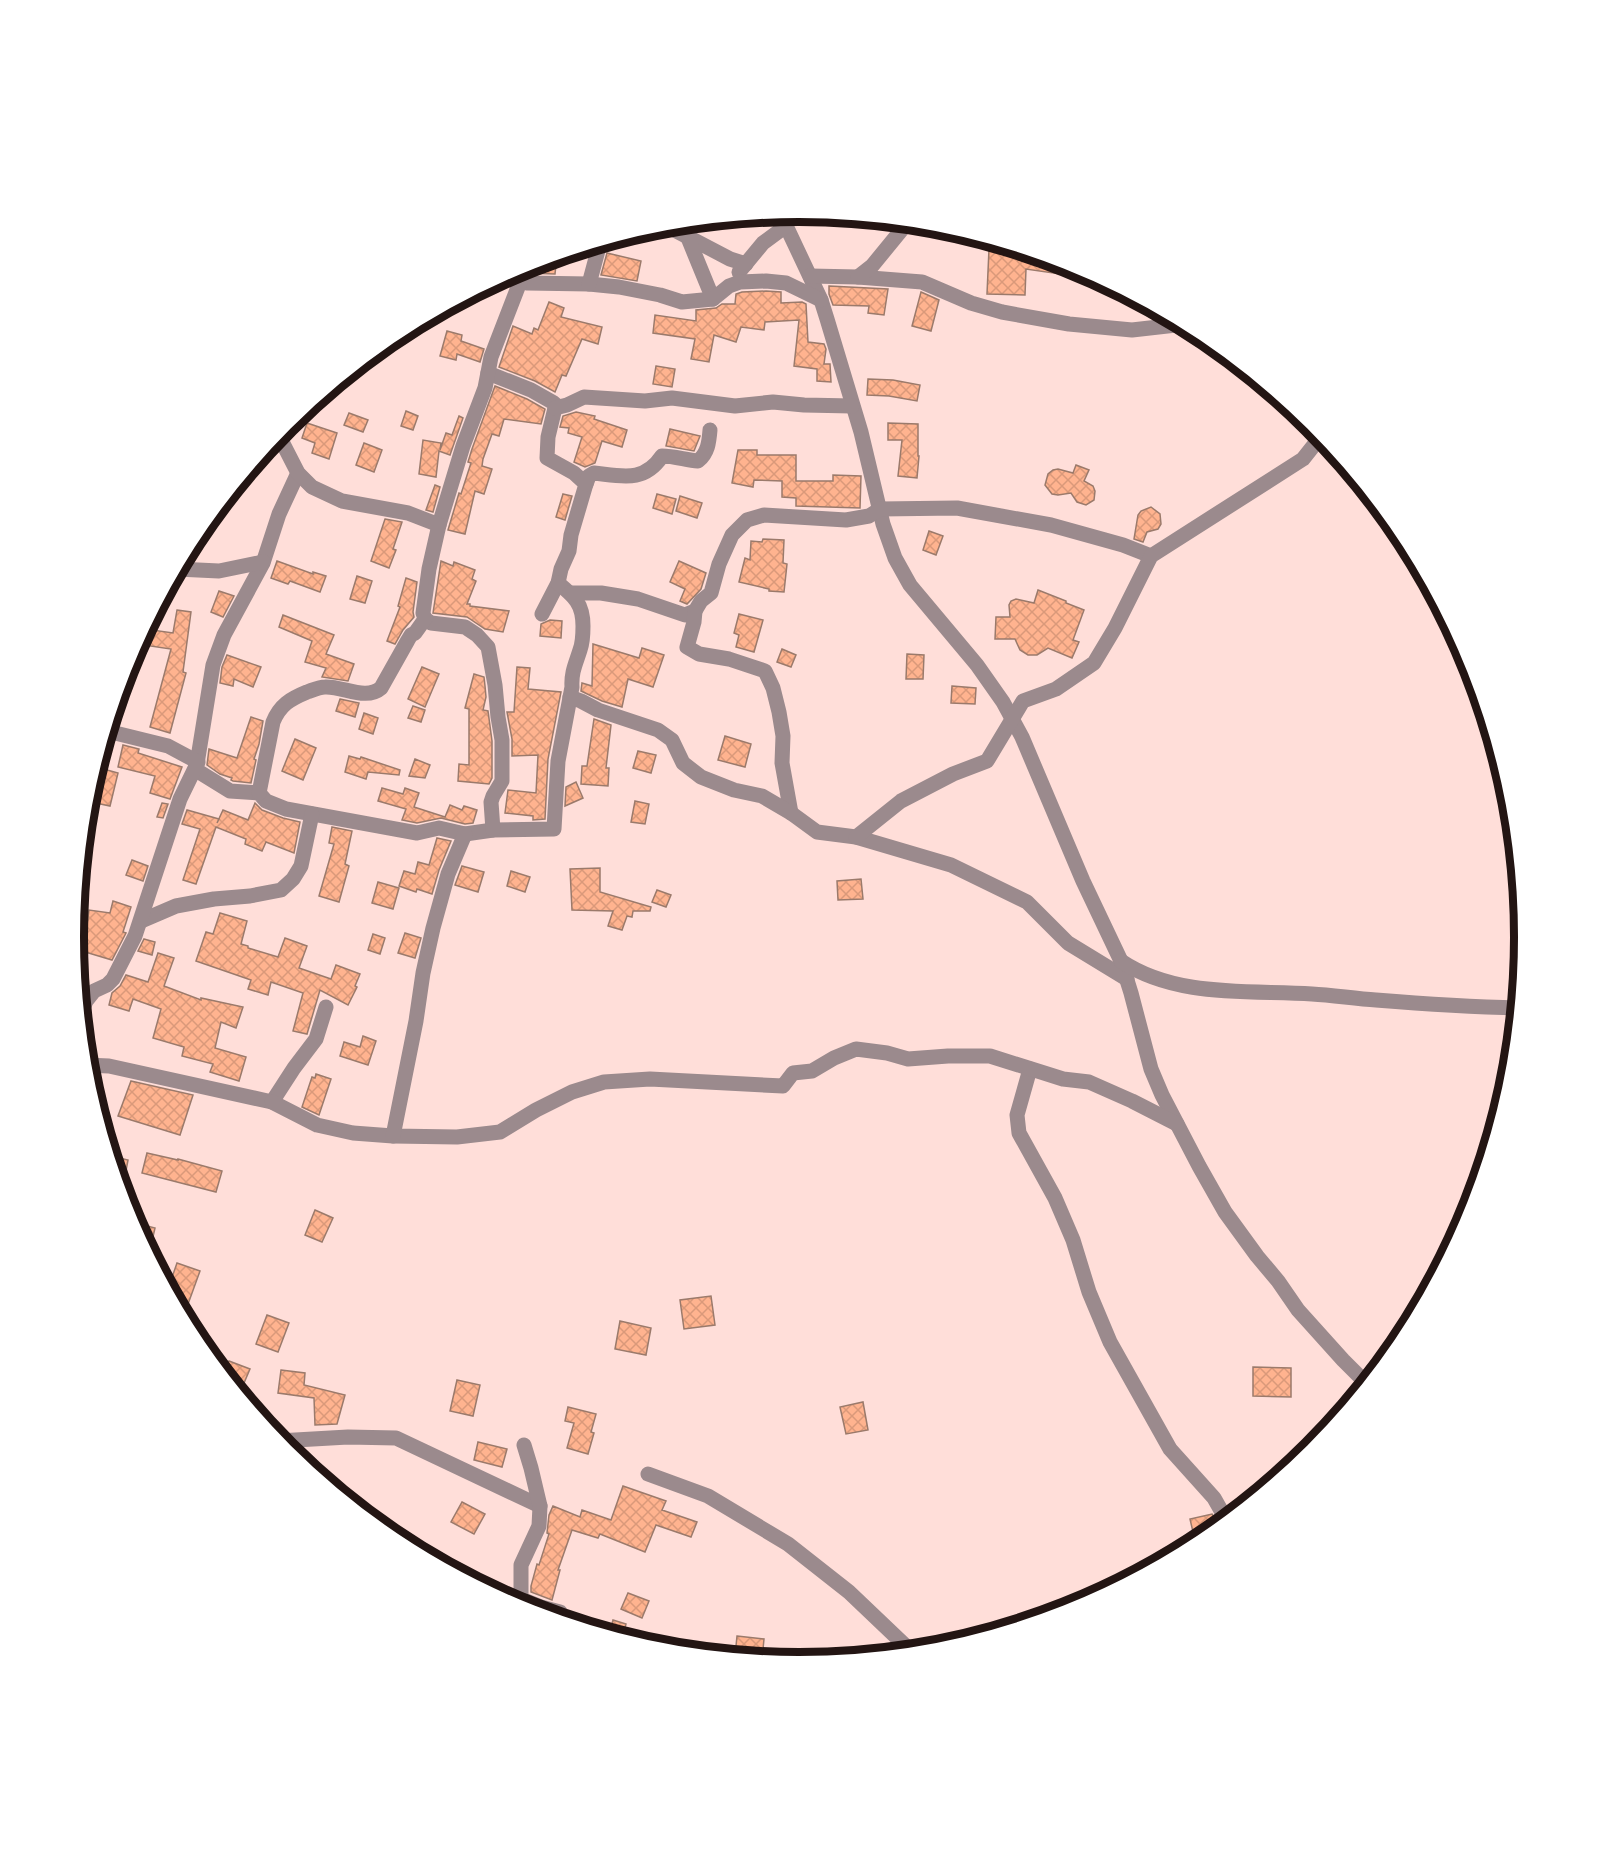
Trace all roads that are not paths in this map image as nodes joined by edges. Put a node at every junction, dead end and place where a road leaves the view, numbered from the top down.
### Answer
1 (781, 223) edge
2 (784, 223) edge
3 (902, 230) edge
4 (687, 231) edge
5 (685, 232) edge
6 (598, 251) edge
7 (746, 264) junction
8 (810, 276) junction
9 (858, 277) junction
10 (516, 281) edge
11 (520, 282) junction
12 (589, 284) junction
13 (729, 286) junction
14 (713, 299) junction
15 (821, 300) junction
16 (1169, 326) edge
17 (488, 373) junction
18 (852, 406) junction
19 (555, 408) junction
20 (710, 430) dead end
21 (1316, 443) edge
22 (283, 444) edge
23 (298, 473) junction
24 (586, 484) junction
25 (880, 509) junction
26 (439, 525) junction
27 (1151, 556) junction
28 (263, 562) junction
29 (187, 569) edge
30 (558, 584) junction
31 (570, 593) junction
32 (695, 610) junction
33 (542, 614) dead end
34 (425, 619) junction
35 (570, 697) junction
36 (1012, 719) junction
37 (114, 733) edge
38 (198, 762) junction
39 (259, 793) junction
40 (791, 813) junction
41 (312, 814) junction
42 (493, 830) junction
43 (465, 834) junction
44 (856, 837) junction
45 (141, 921) junction
46 (1121, 961) junction
47 (1127, 979) junction
48 (87, 999) edge
49 (326, 1008) dead end
50 (1511, 1008) edge
51 (96, 1066) edge
52 (1030, 1069) junction
53 (272, 1102) junction
54 (1177, 1124) junction
55 (393, 1136) junction
56 (1362, 1379) edge
57 (291, 1440) edge
58 (524, 1445) dead end
59 (648, 1474) dead end
60 (540, 1506) junction
61 (1223, 1514) edge
62 (521, 1597) edge
63 (905, 1645) edge

1 - 7 street
2 - 8 street
3 - 9 street
4 - 7 street
5 - 14 street
6 - 12 street
7 - 13 street
8 - 9 street
8 - 15 street
9 - 16 street
10 - 11 street
11 - 12 street
11 - 17 street
12 - 14 street
13 - 14 street
13 - 15 street
15 - 18 street
17 - 19 street
17 - 26 street
18 - 19 street
18 - 25 street
19 - 24 street
20 - 24 street
21 - 27 street
22 - 23 street
23 - 26 street
23 - 28 street
24 - 30 street
25 - 27 street
25 - 32 street
25 - 36 street
26 - 34 street
27 - 36 street
28 - 29 street
28 - 38 street
30 - 31 street
30 - 33 street
31 - 32 street
31 - 35 street
32 - 40 street
34 - 39 street
34 - 42 street
35 - 40 street
35 - 42 street
36 - 44 street
36 - 46 street
37 - 38 street
38 - 39 street
38 - 45 street
39 - 41 street
40 - 44 street
41 - 43 street
41 - 45 street
42 - 43 street
43 - 55 street
44 - 47 street
45 - 48 street
46 - 47 street
46 - 50 street
47 - 54 street
49 - 53 street
51 - 53 street
52 - 54 street
52 - 55 street
52 - 61 street
53 - 55 street
54 - 56 street
57 - 60 street
58 - 60 street
59 - 63 street
60 - 62 street

